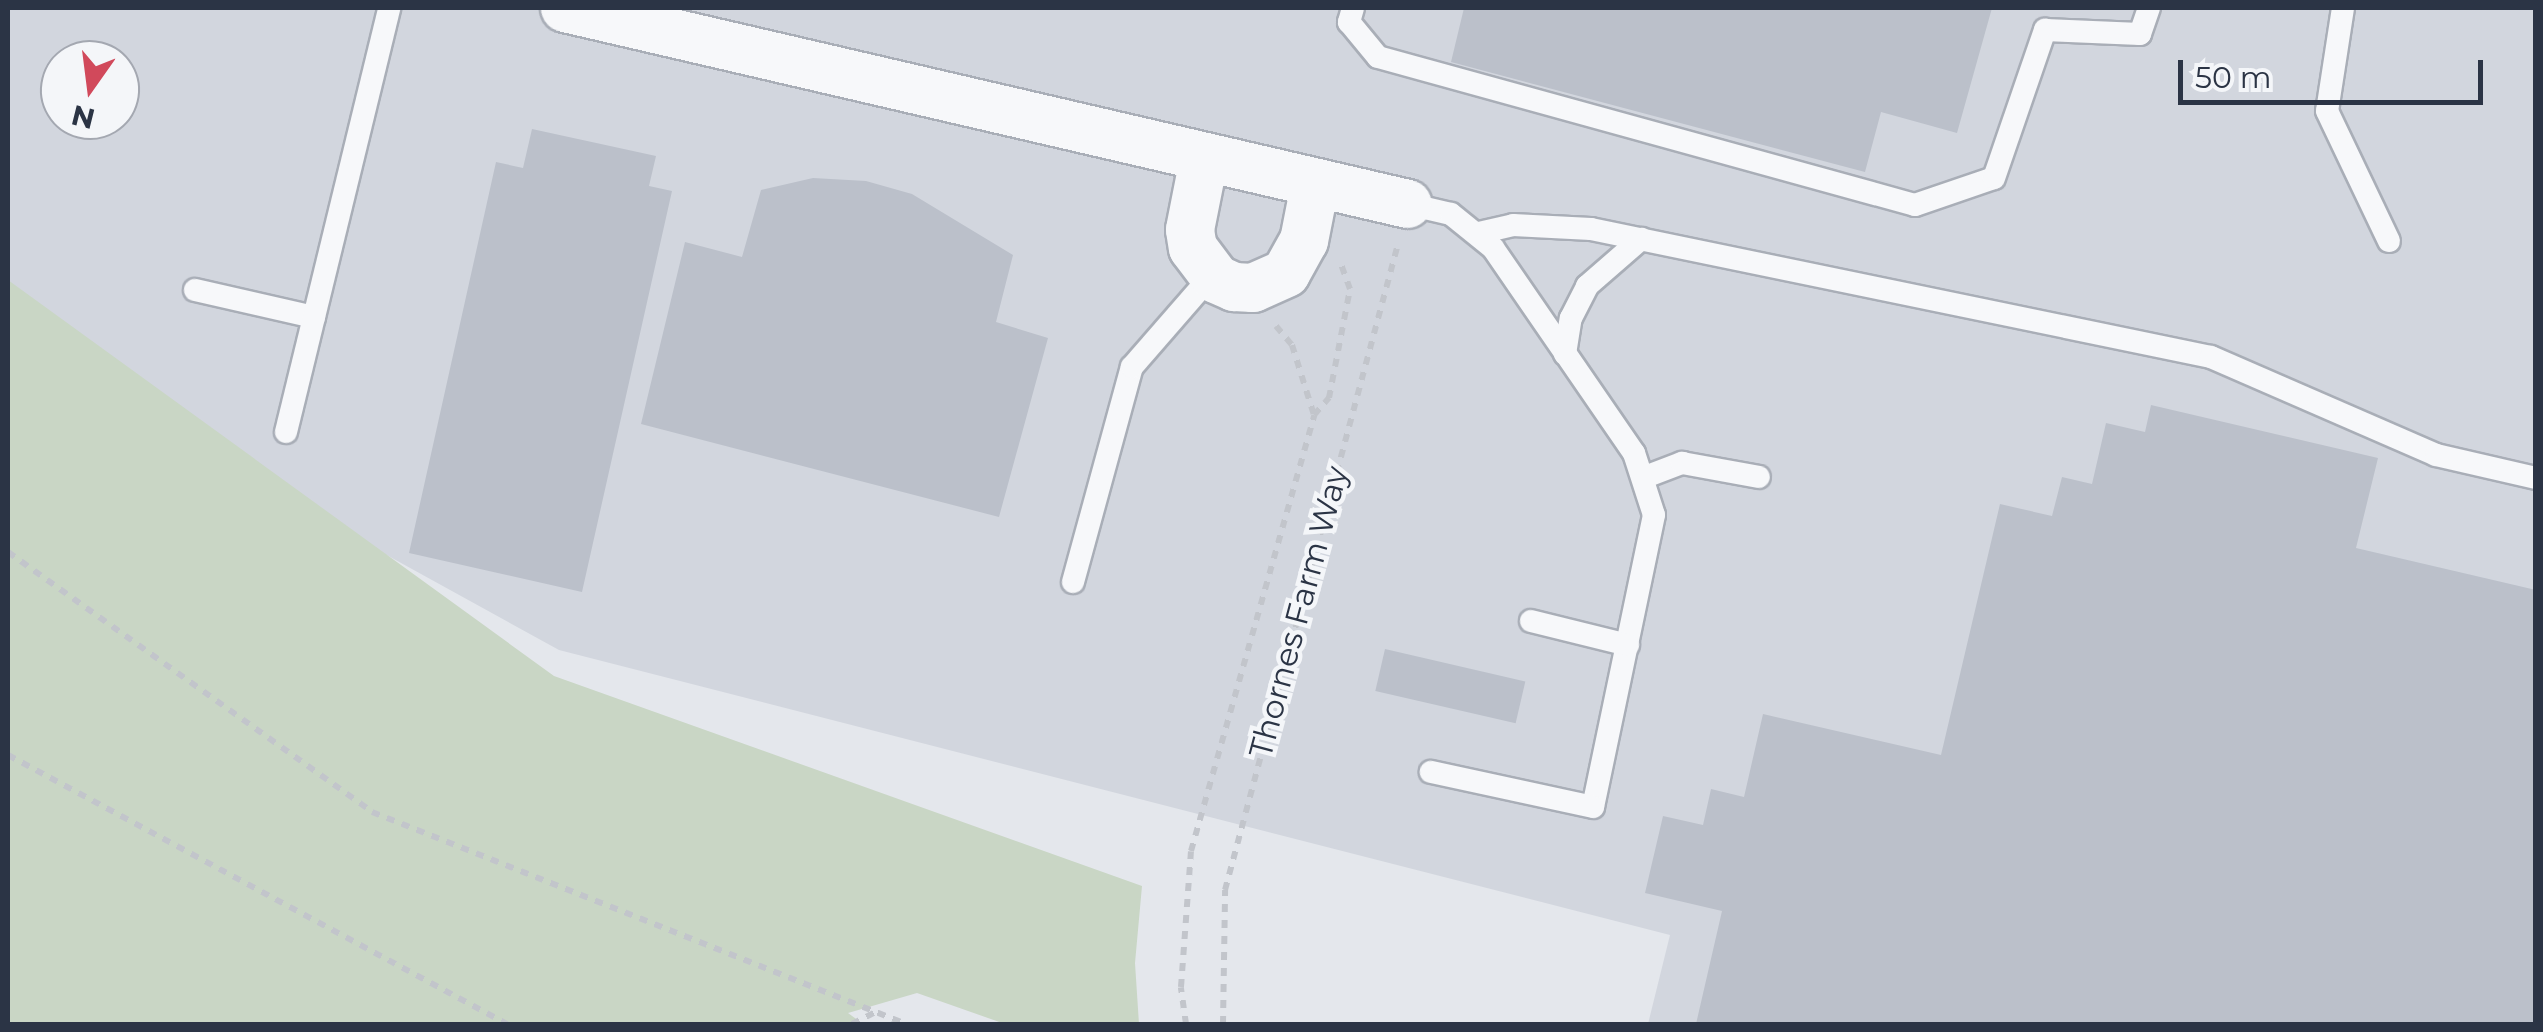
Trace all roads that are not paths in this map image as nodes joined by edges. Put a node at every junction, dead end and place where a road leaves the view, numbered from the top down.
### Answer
1 (389, 8) edge
2 (565, 8) edge
3 (1353, 8) edge
4 (2149, 8) edge
5 (2343, 8) edge
6 (1204, 159) junction
7 (1312, 202) junction
8 (1408, 204) joint
9 (1479, 233) junction
10 (1641, 240) junction
11 (2389, 241) dead end
12 (1223, 281) junction
13 (194, 290) dead end
14 (314, 316) junction
15 (1565, 354) junction
16 (286, 432) dead end
17 (1645, 477) junction
18 (1758, 477) dead end
19 (2536, 478) edge
20 (1073, 582) dead end
21 (1531, 622) dead end
22 (1628, 645) junction
23 (1431, 772) dead end

1 - 14 lane
2 - 6 street
3 - 4 lane
5 - 11 lane
6 - 7 street
6 - 12 street
7 - 8 street
7 - 12 street
8 - 9 lane
9 - 10 lane
9 - 15 lane
10 - 15 lane
10 - 19 lane
12 - 20 lane
13 - 14 lane
14 - 16 lane
15 - 17 lane
17 - 18 lane
17 - 22 lane
21 - 22 lane
22 - 23 lane

